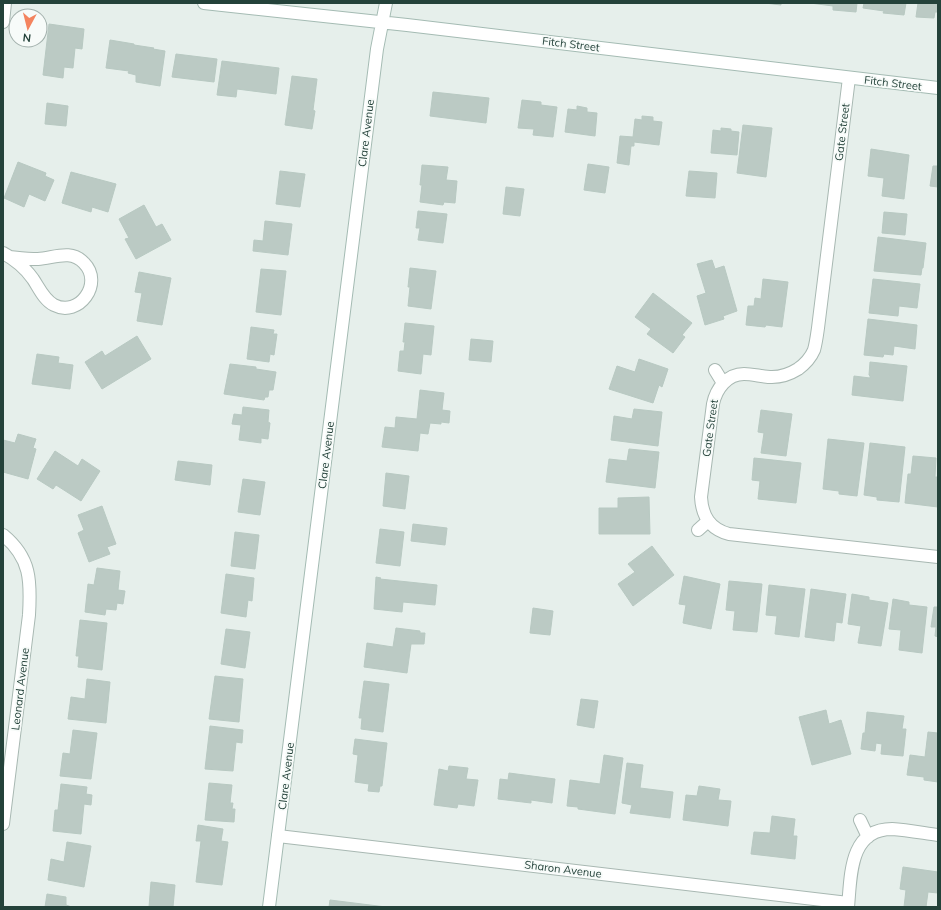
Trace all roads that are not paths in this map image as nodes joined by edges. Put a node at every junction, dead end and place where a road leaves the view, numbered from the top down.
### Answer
1 (6, 3) edge
2 (204, 3) edge
3 (386, 3) edge
4 (3, 22) edge
5 (382, 22) junction
6 (849, 78) junction
7 (938, 88) edge
8 (7, 255) edge
9 (715, 370) dead end
10 (723, 384) junction
11 (708, 521) junction
12 (698, 530) dead end
13 (3, 535) edge
14 (938, 557) edge
15 (6, 769) edge
16 (860, 820) dead end
17 (3, 824) edge
18 (938, 835) edge
19 (278, 836) junction
20 (868, 837) junction
21 (848, 905) edge
22 (269, 907) edge

1 - 4 street
2 - 5 street, Fitch Street
3 - 5 street, Clare Avenue
5 - 6 street, Fitch Street
5 - 19 street, Clare Avenue
6 - 7 street, Fitch Street
6 - 10 street, Gate Street
8 - 8 street
9 - 10 street
10 - 11 street, Gate Street
11 - 12 street
11 - 14 street
13 - 15 street, Leonard Avenue
15 - 17 street, Leonard Avenue
16 - 20 street
18 - 20 street
19 - 21 street, Sharon Avenue
19 - 22 street, Clare Avenue
20 - 21 street

